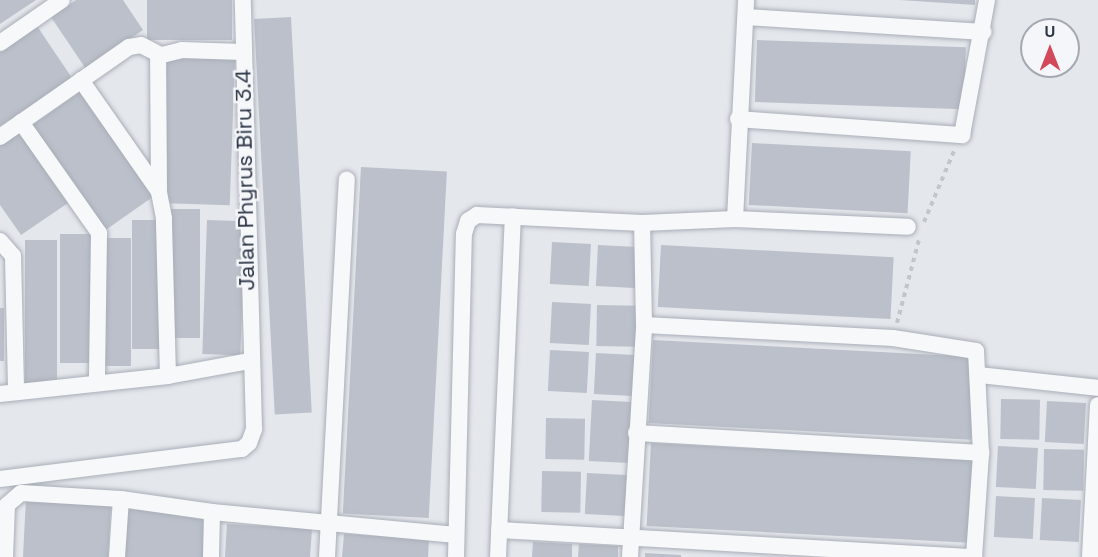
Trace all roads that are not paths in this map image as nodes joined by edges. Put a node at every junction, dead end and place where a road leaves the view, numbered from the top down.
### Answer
1 (62, 0) edge
2 (243, 0) edge
3 (987, 0) edge
4 (746, 8) edge
5 (984, 32) junction
6 (0, 43) edge
7 (242, 52) junction
8 (159, 54) junction
9 (81, 80) junction
10 (738, 119) junction
11 (21, 122) junction
12 (0, 136) edge
13 (347, 180) dead end
14 (159, 192) junction
15 (513, 216) junction
16 (735, 219) junction
17 (642, 223) junction
18 (908, 227) dead end
19 (1, 244) edge
20 (644, 325) junction
21 (249, 361) junction
22 (979, 375) junction
23 (168, 376) junction
24 (97, 382) junction
25 (1098, 388) edge
26 (8, 393) edge
27 (1098, 405) edge
28 (636, 433) junction
29 (981, 453) junction
30 (0, 479) edge
31 (121, 499) junction
32 (212, 512) junction
33 (329, 521) junction
34 (499, 530) junction
35 (456, 535) junction
36 (632, 536) junction
37 (5, 557) edge
38 (117, 557) edge
39 (211, 557) edge
40 (327, 557) edge
41 (456, 557) edge
42 (498, 557) edge
43 (630, 557) edge
44 (1090, 557) edge

1 - 6 street
2 - 7 street, Jalan Phyrus Biru 3.4
3 - 5 street
4 - 5 street
4 - 10 street
5 - 10 street
7 - 8 street
7 - 21 street, Jalan Phyrus Biru 3.4
8 - 9 street
8 - 14 street
9 - 11 street
9 - 14 street
10 - 16 street
11 - 12 street
11 - 24 street
13 - 33 street
14 - 23 street
15 - 17 street
15 - 34 street
15 - 35 street
16 - 17 street
16 - 18 street
17 - 20 street
19 - 26 street
20 - 22 street
20 - 28 street
21 - 23 street
21 - 30 street, Jalan Phyrus Biru 3.4
22 - 25 street
22 - 29 street
23 - 24 street
24 - 26 street
27 - 44 street
28 - 29 street
28 - 36 street
29 - 36 street
31 - 32 street
31 - 37 street
31 - 38 street
32 - 33 street
32 - 39 street
33 - 35 street
33 - 40 street
34 - 36 street
34 - 42 street
35 - 41 street
36 - 43 street

